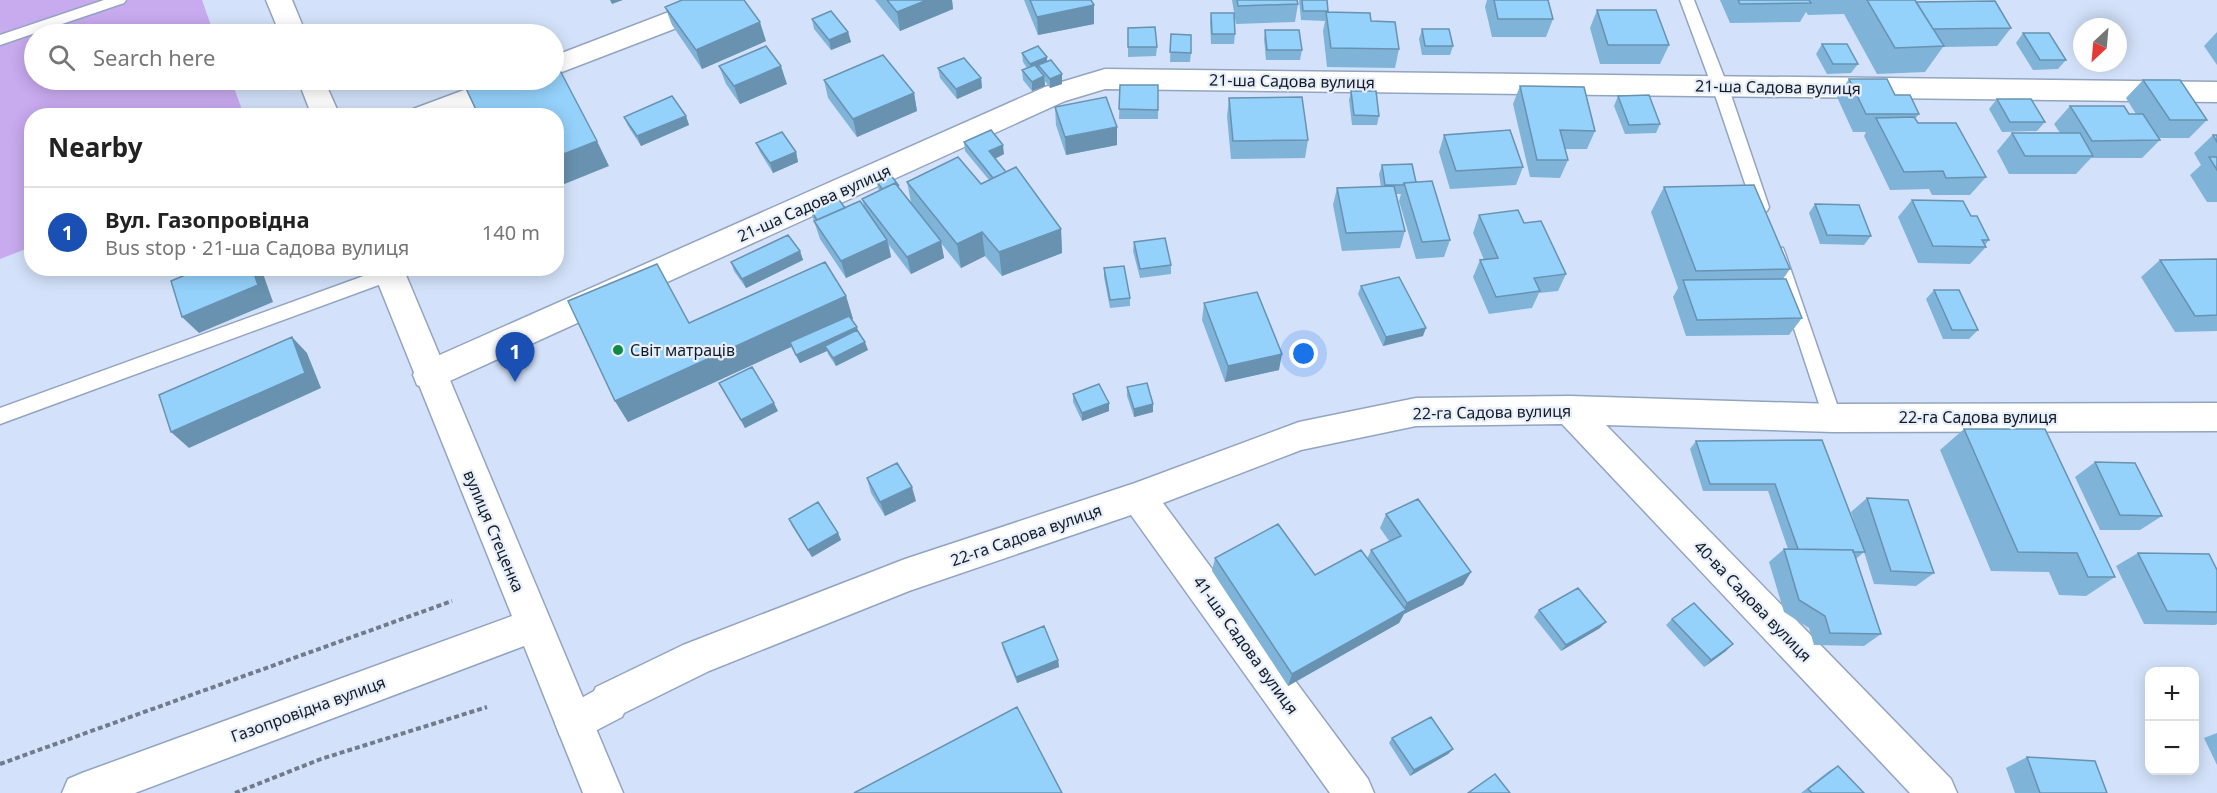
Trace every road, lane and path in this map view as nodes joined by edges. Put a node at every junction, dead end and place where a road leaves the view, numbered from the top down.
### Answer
1 (119, 0) edge
2 (279, 0) edge
3 (725, 0) edge
4 (1687, 0) edge
5 (48, 24) edge
6 (289, 24) edge
7 (24, 32) edge
8 (0, 40) edge
9 (564, 62) edge
10 (1720, 86) junction
11 (315, 90) edge
12 (491, 90) edge
13 (2217, 92) edge
14 (323, 108) edge
15 (444, 108) edge
16 (375, 276) edge
17 (390, 276) edge
18 (429, 375) junction
19 (1825, 409) dead end
20 (1569, 410) junction
21 (0, 416) edge
22 (2217, 417) edge
23 (1138, 497) junction
24 (452, 600) dead end
25 (534, 625) junction
26 (487, 707) dead end
27 (574, 723) junction
28 (0, 765) edge
29 (82, 793) edge
30 (235, 793) edge
31 (603, 793) edge
32 (1354, 793) edge
33 (1937, 793) edge

1 - 5 lane
2 - 6 street
3 - 9 street
4 - 10 lane
7 - 8 lane
10 - 13 street, 21-ша Садова вулиця
10 - 18 street, 21-ша Садова вулиця
10 - 19 lane
11 - 14 street
12 - 15 street
16 - 21 lane
17 - 18 street, вулиця Стеценка
18 - 25 street, вулиця Стеценка
20 - 22 street, 22-га Садова вулиця
20 - 23 street, 22-га Садова вулиця
20 - 33 street, 40-ва Садова вулиця
23 - 27 street, 22-га Садова вулиця
23 - 32 street, 41-ша Садова вулиця
24 - 28 path
25 - 27 street, вулиця Стеценка
25 - 29 street, Газопровідна вулиця
26 - 30 path
27 - 31 street, вулиця Стеценка

